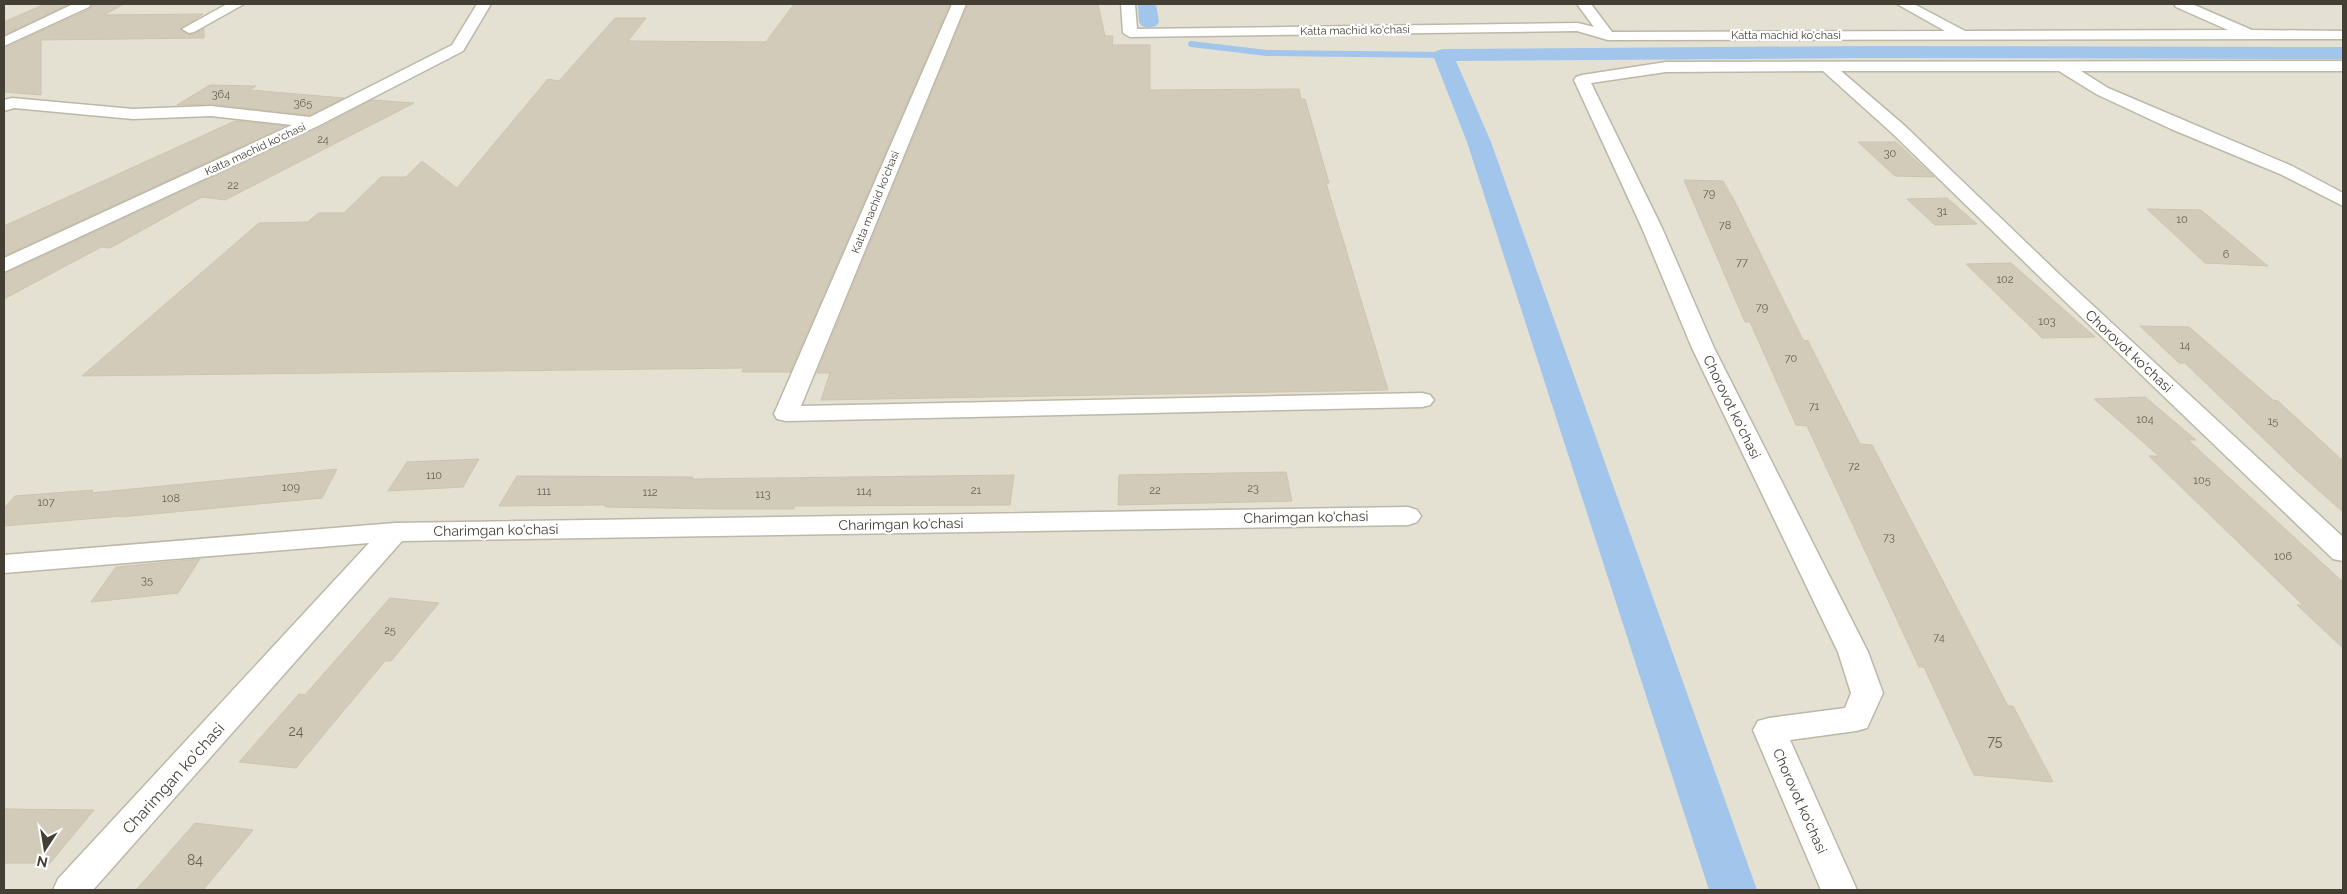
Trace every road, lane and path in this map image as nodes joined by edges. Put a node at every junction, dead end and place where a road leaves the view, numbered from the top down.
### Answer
1 (84, 4) edge
2 (237, 4) edge
3 (484, 4) edge
4 (958, 4) edge
5 (1128, 4) edge
6 (1584, 4) edge
7 (1904, 4) edge
8 (2181, 4) edge
9 (189, 29) dead end
10 (2250, 34) junction
11 (1964, 35) junction
12 (2343, 35) edge
13 (1608, 36) junction
14 (4, 42) edge
15 (2062, 66) junction
16 (2343, 66) edge
17 (1828, 67) junction
18 (4, 106) edge
19 (312, 122) junction
20 (2343, 200) edge
21 (4, 266) edge
22 (1422, 400) dead end
23 (1408, 516) dead end
24 (394, 532) junction
25 (2343, 552) edge
26 (4, 564) edge
27 (71, 890) edge
28 (1839, 890) edge

1 - 14 street
2 - 9 street
3 - 19 street, Katta machid ko'chasi
4 - 22 street, Katta machid ko'chasi
5 - 13 street, Katta machid ko'chasi
6 - 13 street
7 - 11 street, Katta machid ko'chasi
8 - 10 street, Katta machid ko'chasi
10 - 11 street, Katta machid ko'chasi
10 - 12 street, Katta machid ko'chasi
11 - 13 street, Katta machid ko'chasi
15 - 16 street, Chorovot ko'chasi
15 - 17 street, Chorovot ko'chasi
15 - 20 street
17 - 25 street, Chorovot ko'chasi
17 - 28 street, Chorovot ko'chasi
18 - 19 street
19 - 21 street, Katta machid ko'chasi
23 - 24 street, Charimgan ko'chasi
24 - 26 street, Charimgan ko'chasi
24 - 27 street, Charimgan ko'chasi

